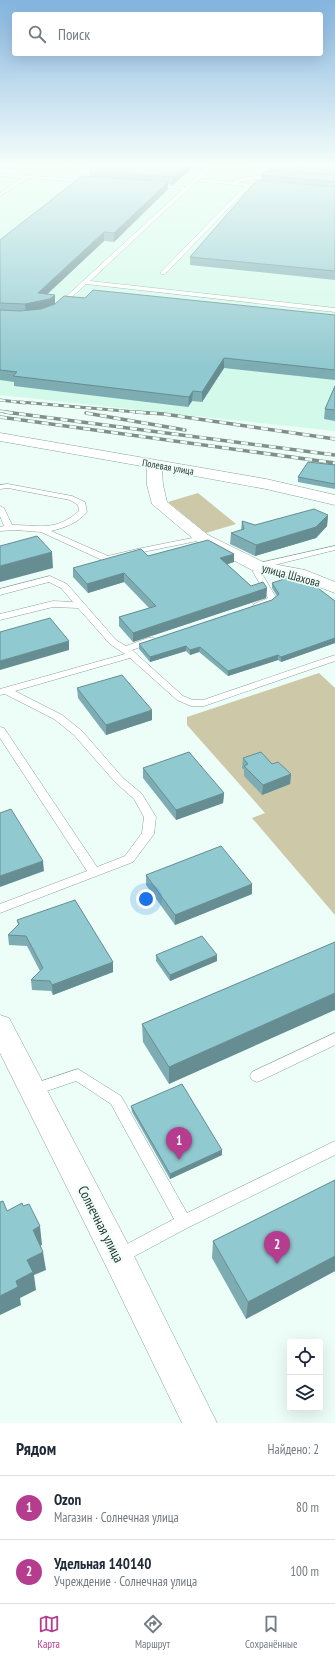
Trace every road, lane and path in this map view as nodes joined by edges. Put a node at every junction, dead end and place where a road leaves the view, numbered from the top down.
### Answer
1 (139, 232) edge
2 (202, 232) edge
3 (163, 273) dead end
4 (86, 282) junction
5 (57, 308) edge
6 (335, 310) edge
7 (0, 437) edge
8 (154, 465) junction
9 (0, 487) edge
10 (335, 500) edge
11 (0, 508) edge
12 (9, 527) junction
13 (0, 529) edge
14 (42, 530) junction
15 (202, 538) junction
16 (335, 548) edge
17 (258, 566) junction
18 (335, 588) edge
19 (0, 592) edge
20 (80, 605) junction
21 (246, 610) edge
22 (0, 617) edge
23 (163, 636) edge
24 (129, 652) junction
25 (335, 658) edge
26 (4, 691) edge
27 (0, 730) edge
28 (94, 872) junction
29 (0, 909) edge
30 (0, 1026) edge
31 (335, 1039) edge
32 (256, 1076) dead end
33 (32, 1090) junction
34 (335, 1148) edge
35 (184, 1222) junction
36 (118, 1257) junction
37 (200, 1423) edge

1 - 4 lane
2 - 3 lane
4 - 5 lane
4 - 6 lane
7 - 8 street, Полевая улица
8 - 10 street, Полевая улица
8 - 15 street, улица Шахова
9 - 14 lane
11 - 12 lane
12 - 13 lane
12 - 14 lane
14 - 15 lane
15 - 17 street, улица Шахова
16 - 17 lane
17 - 18 street, улица Шахова
17 - 21 lane
19 - 20 lane
20 - 22 lane
20 - 24 lane
23 - 24 lane
24 - 25 lane
24 - 26 lane
26 - 28 lane
27 - 28 lane
28 - 29 lane
30 - 33 street, Солнечная улица
31 - 32 lane
33 - 35 lane
33 - 36 street, Солнечная улица
34 - 35 lane
35 - 36 lane
36 - 37 street, Солнечная улица

